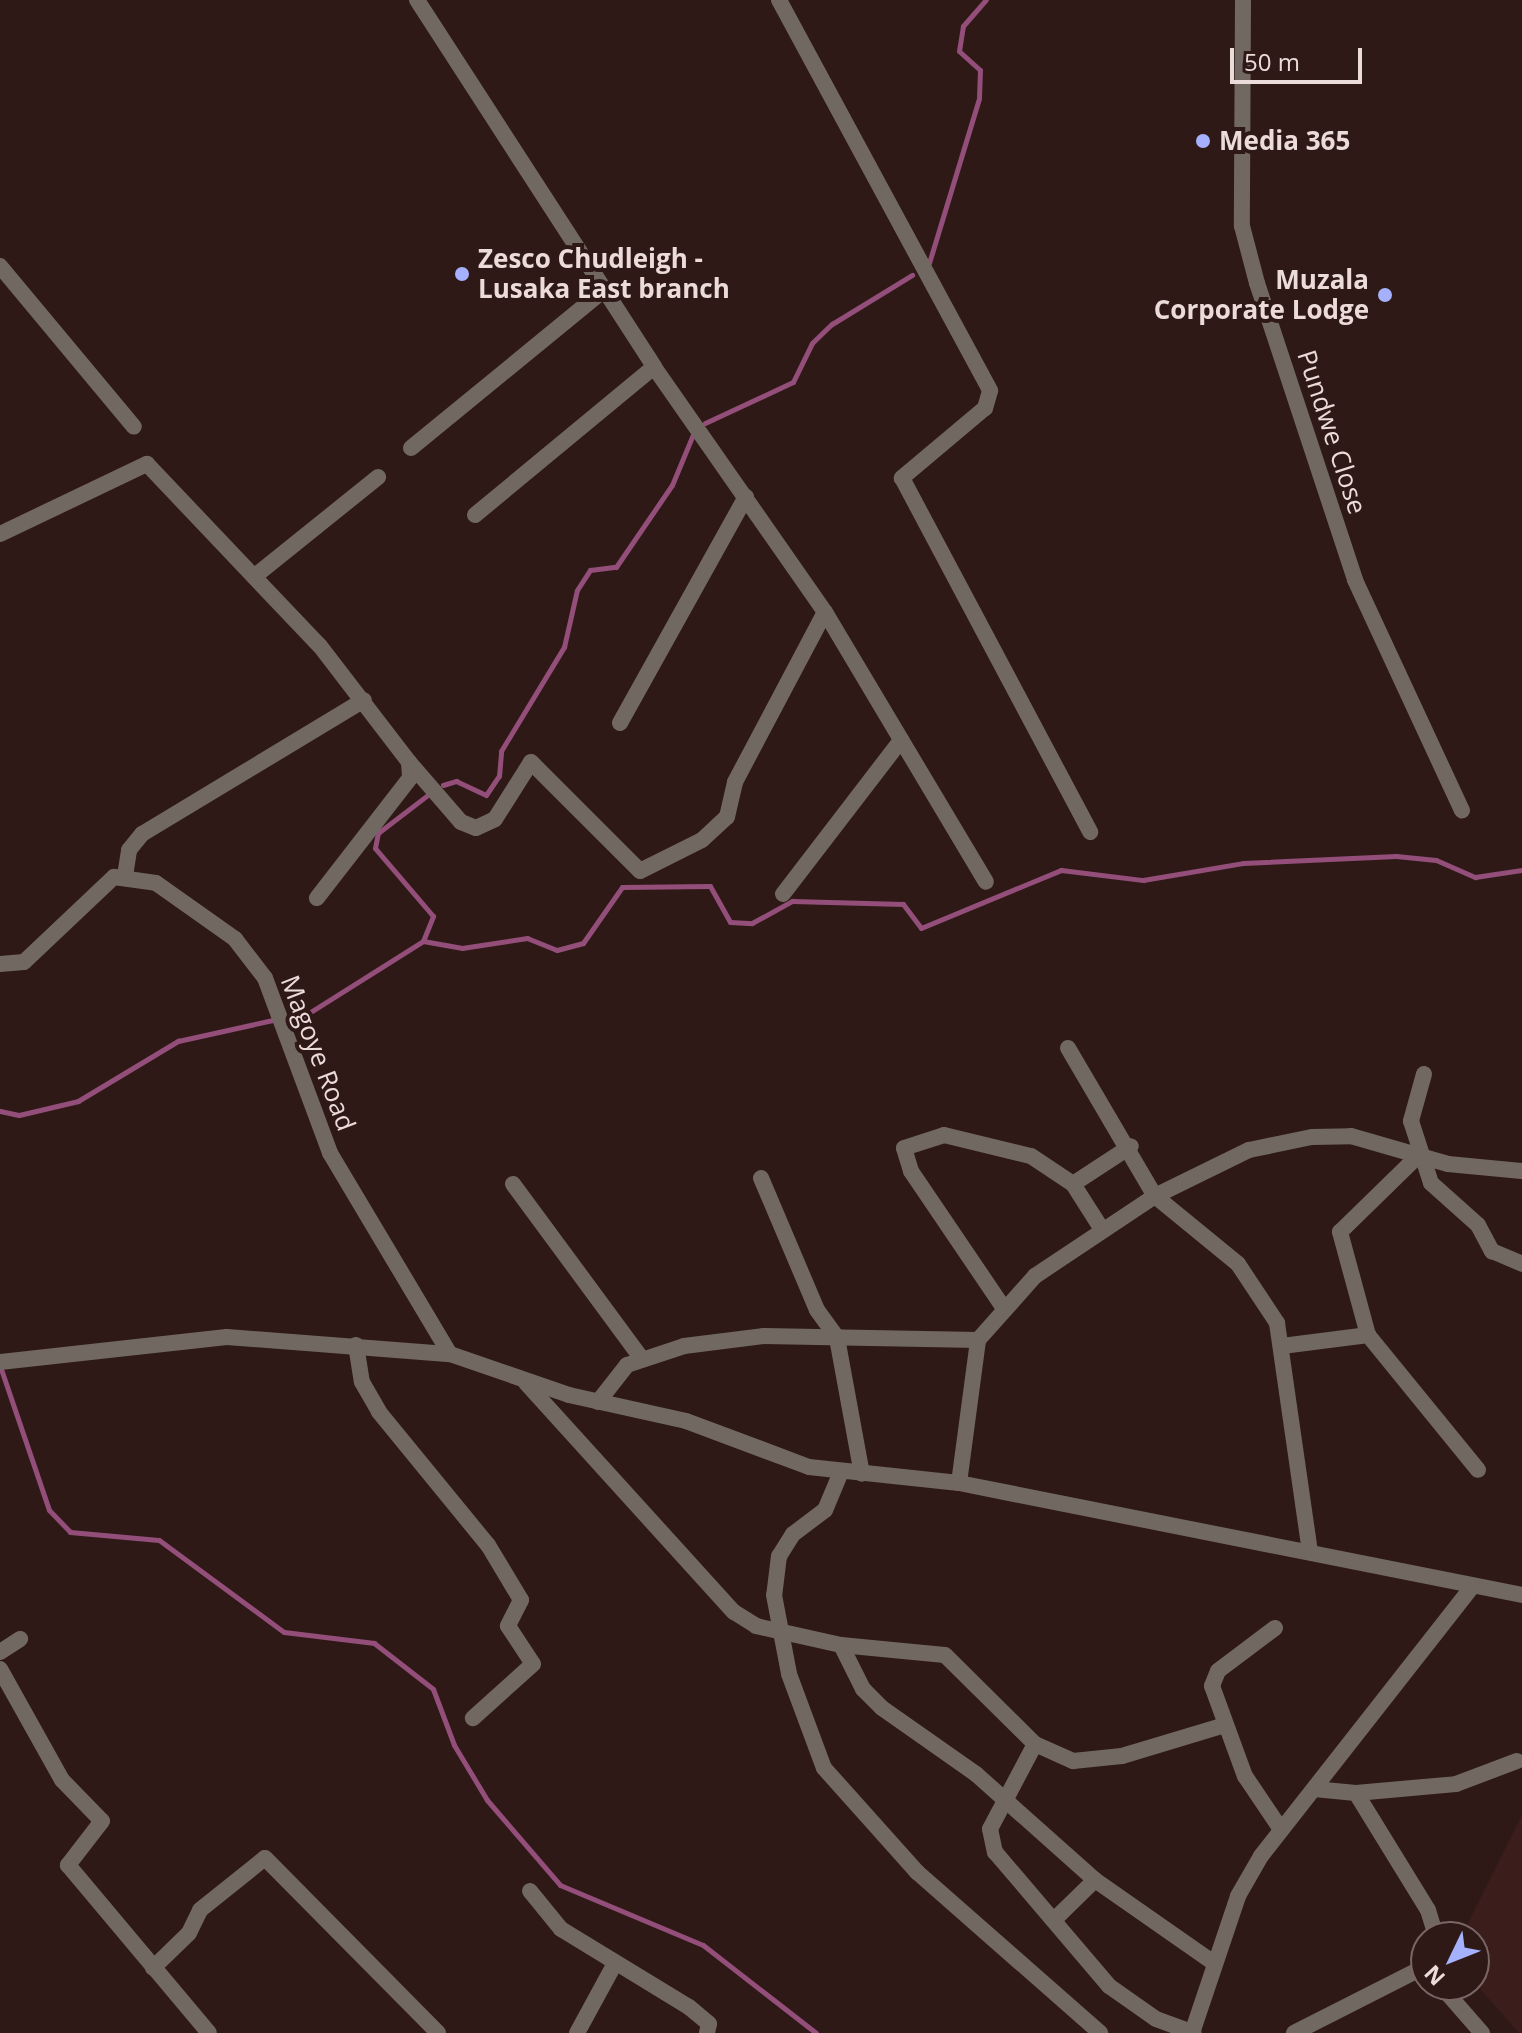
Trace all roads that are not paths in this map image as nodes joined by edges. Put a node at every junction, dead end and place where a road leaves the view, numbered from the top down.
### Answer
1 (417, 0) edge
2 (779, 0) edge
3 (1243, 0) edge
4 (0, 266) edge
5 (604, 290) junction
6 (654, 367) junction
7 (134, 427) dead end
8 (411, 448) dead end
9 (378, 477) dead end
10 (746, 497) junction
11 (475, 515) dead end
12 (0, 534) edge
13 (255, 576) junction
14 (825, 612) junction
15 (364, 700) junction
16 (620, 723) dead end
17 (901, 740) junction
18 (409, 762) junction
19 (1462, 810) dead end
20 (1090, 832) dead end
21 (125, 876) junction
22 (986, 882) dead end
23 (783, 894) dead end
24 (317, 898) dead end
25 (0, 964) edge
26 (1068, 1048) dead end
27 (1424, 1074) dead end
28 (1131, 1146) junction
29 (1420, 1154) junction
30 (1521, 1171) edge
31 (761, 1178) dead end
32 (513, 1184) dead end
33 (1073, 1184) junction
34 (1155, 1196) junction
35 (1101, 1228) junction
36 (1522, 1264) edge
37 (1003, 1307) junction
38 (1368, 1335) junction
39 (837, 1338) junction
40 (978, 1340) junction
41 (356, 1345) junction
42 (1282, 1346) junction
43 (450, 1354) junction
44 (642, 1359) junction
45 (0, 1362) edge
46 (524, 1380) junction
47 (598, 1402) junction
48 (1478, 1470) dead end
49 (841, 1472) junction
50 (862, 1474) junction
51 (959, 1483) junction
52 (1310, 1552) junction
53 (1473, 1586) junction
54 (1522, 1595) edge
55 (776, 1628) junction
56 (1275, 1628) dead end
57 (20, 1639) dead end
58 (841, 1645) junction
59 (0, 1651) edge
60 (0, 1669) edge
61 (473, 1718) dead end
62 (1225, 1725) junction
63 (1035, 1744) junction
64 (1517, 1761) dead end
65 (1314, 1789) junction
66 (1356, 1793) junction
67 (1008, 1803) junction
68 (1280, 1828) junction
69 (1095, 1880) junction
70 (530, 1891) dead end
71 (1055, 1919) junction
72 (1431, 1921) edge
73 (1214, 1963) junction
74 (614, 1965) junction
75 (153, 1968) junction
76 (1410, 1974) edge
77 (1454, 2001) edge
78 (436, 2032) edge
79 (209, 2033) edge
80 (577, 2033) edge
81 (707, 2033) edge
82 (1100, 2033) edge
83 (1193, 2033) edge
84 (1294, 2033) edge
85 (1482, 2033) edge

1 - 5 street
2 - 20 street
3 - 19 street, Pundwe Close
4 - 7 street
5 - 6 street
5 - 8 street
6 - 10 street
6 - 11 street
9 - 13 street
10 - 14 street
10 - 16 street
12 - 13 street
13 - 15 street
14 - 17 street
14 - 18 street
15 - 18 street
15 - 21 street
17 - 22 street
17 - 23 street
18 - 24 street
21 - 25 street
21 - 43 street, Magoye Road
26 - 28 street
27 - 29 street
28 - 33 street
28 - 34 street
29 - 30 street
29 - 34 street
29 - 36 street
29 - 38 street
31 - 39 street
32 - 44 street
33 - 35 street
33 - 37 street
34 - 35 street
34 - 42 street
35 - 37 street
37 - 40 street
38 - 42 street
38 - 48 street
39 - 40 street
39 - 44 street
39 - 50 street
40 - 51 street
41 - 43 street
41 - 45 street
41 - 61 street
42 - 52 street
43 - 46 street
44 - 47 street
46 - 47 street
46 - 55 street
47 - 49 street
49 - 50 street
49 - 55 street
50 - 51 street
51 - 52 street
52 - 53 street
53 - 54 street
53 - 65 street
55 - 58 street
55 - 82 street
56 - 62 street
57 - 59 street
58 - 63 street
58 - 67 street
60 - 75 street
62 - 63 street
62 - 68 street
63 - 67 street
64 - 66 street
65 - 66 street
65 - 68 street
66 - 72 street
67 - 69 street
67 - 71 street
68 - 73 street
69 - 71 street
69 - 73 street
70 - 74 street
71 - 83 street
73 - 83 street
74 - 80 street
74 - 81 street
75 - 78 street
75 - 79 street
76 - 84 street
77 - 85 street

